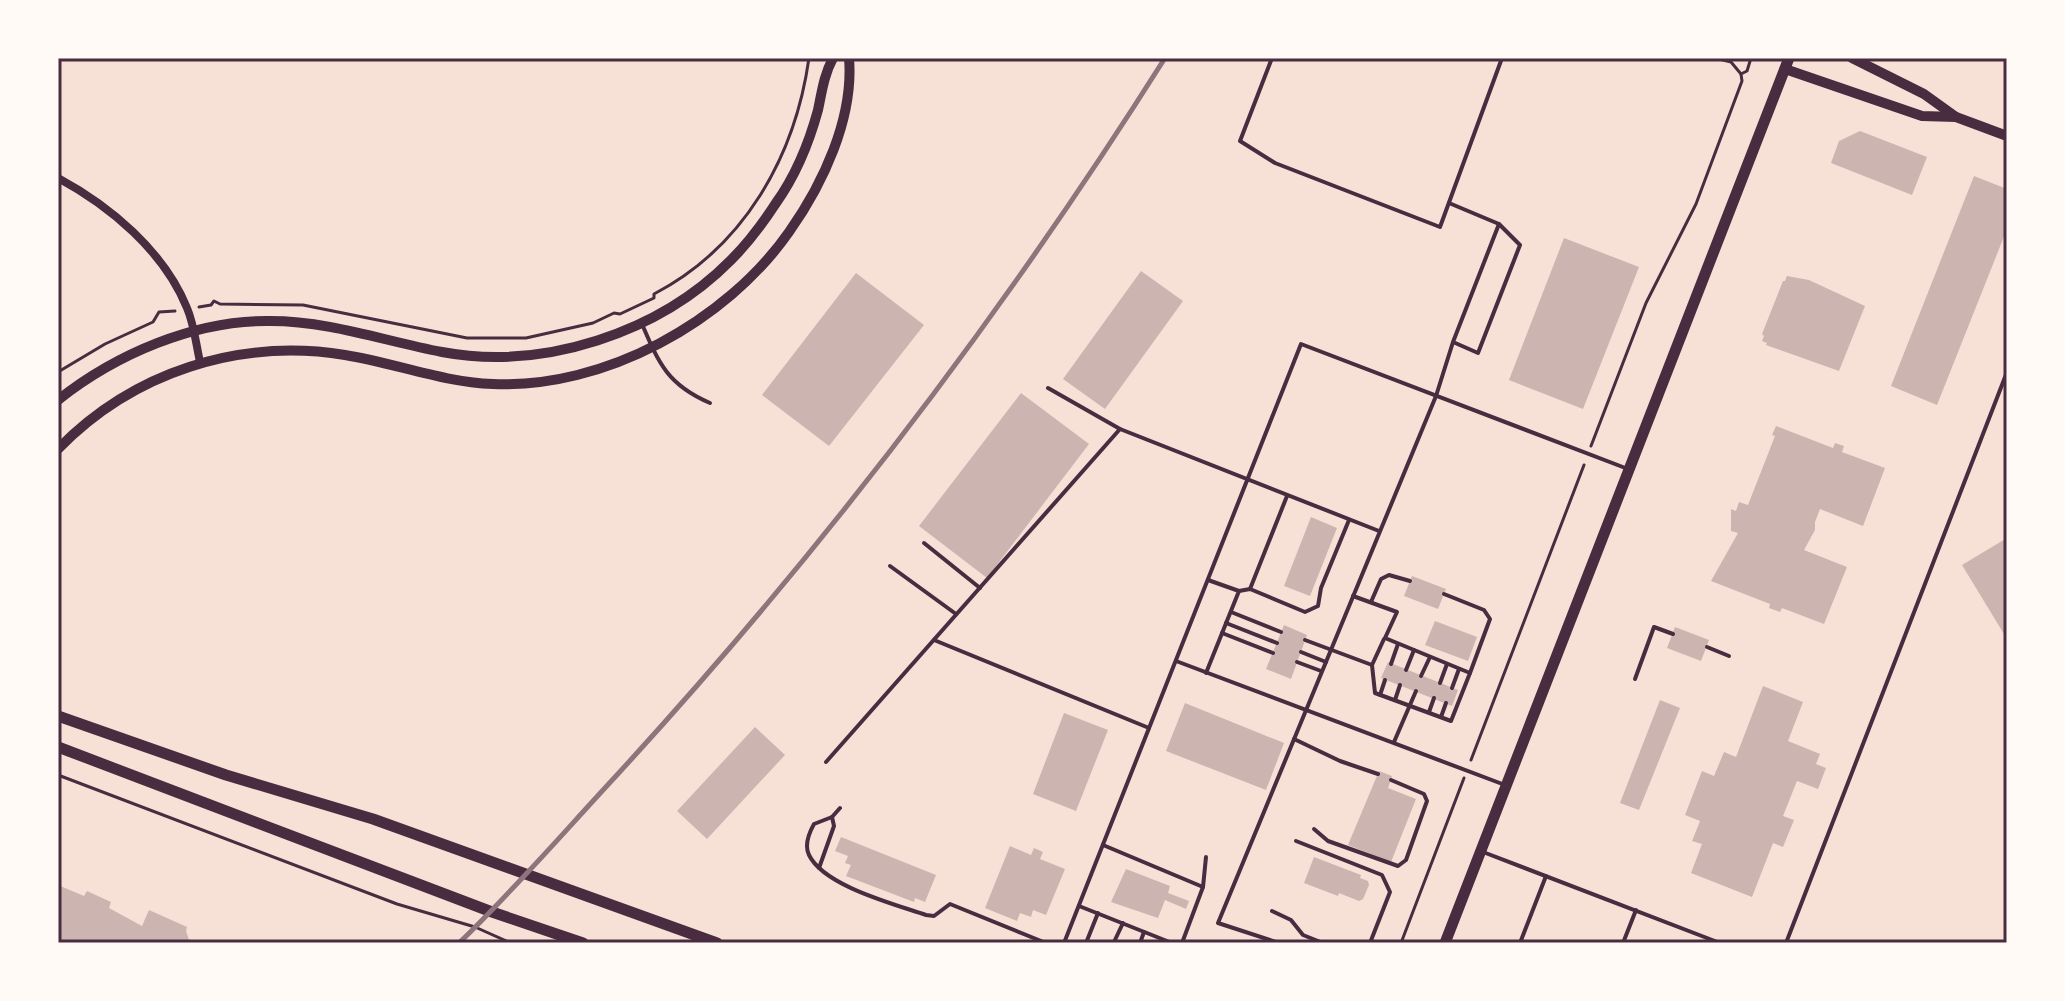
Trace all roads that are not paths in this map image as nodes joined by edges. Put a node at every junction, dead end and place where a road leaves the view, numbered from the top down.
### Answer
1 (833, 58) edge
2 (849, 58) edge
3 (1272, 58) edge
4 (1502, 58) edge
5 (1852, 58) edge
6 (1787, 64) edge
7 (1956, 117) junction
8 (2007, 136) edge
9 (58, 178) edge
10 (1448, 203) junction
11 (1499, 224) junction
12 (642, 324) junction
13 (194, 332) junction
14 (1453, 342) junction
15 (652, 348) junction
16 (200, 362) junction
17 (2007, 372) edge
18 (1048, 388) dead end
19 (1436, 396) junction
20 (58, 400) edge
21 (710, 403) dead end
22 (1120, 429) junction
23 (58, 449) edge
24 (1631, 470) junction
25 (1247, 480) junction
26 (1287, 496) junction
27 (1349, 520) junction
28 (1380, 531) junction
29 (924, 543) dead end
30 (890, 566) dead end
31 (1208, 580) junction
32 (1410, 581) dead end
33 (980, 588) junction
34 (1250, 589) junction
35 (1239, 591) junction
36 (1444, 594) dead end
37 (1353, 596) junction
38 (1371, 602) junction
39 (1231, 612) junction
40 (957, 614) junction
41 (1226, 623) junction
42 (1281, 632) dead end
43 (1222, 633) junction
44 (1673, 634) dead end
45 (1385, 638) junction
46 (934, 640) junction
47 (1305, 640) dead end
48 (1277, 643) dead end
49 (1398, 644) junction
50 (1707, 647) dead end
51 (1331, 650) junction
52 (1414, 650) junction
53 (1301, 652) dead end
54 (1273, 653) dead end
55 (1729, 656) dead end
56 (1430, 657) junction
57 (1176, 661) junction
58 (1297, 662) dead end
59 (1326, 662) junction
60 (1391, 664) dead end
61 (1447, 664) junction
62 (1372, 665) junction
63 (1459, 669) junction
64 (1406, 670) dead end
65 (1322, 672) junction
66 (1206, 673) junction
67 (1470, 673) junction
68 (1421, 676) dead end
69 (1635, 679) dead end
70 (1385, 680) dead end
71 (1440, 683) dead end
72 (1400, 685) dead end
73 (1452, 688) dead end
74 (1416, 691) dead end
75 (1380, 695) junction
76 (1434, 698) dead end
77 (1395, 700) junction
78 (1446, 703) dead end
79 (1410, 706) junction
80 (1306, 710) junction
81 (1429, 712) junction
82 (58, 716) edge
83 (1441, 717) junction
84 (1149, 728) junction
85 (1294, 739) junction
86 (1394, 742) junction
87 (58, 747) edge
88 (826, 762) dead end
89 (1378, 774) dead end
90 (1391, 780) dead end
91 (1507, 786) junction
92 (840, 808) dead end
93 (832, 817) junction
94 (1314, 829) dead end
95 (1296, 841) dead end
96 (1103, 845) junction
97 (1481, 851) junction
98 (1206, 857) dead end
99 (819, 868) junction
100 (1546, 876) junction
101 (1203, 887) junction
102 (1079, 906) junction
103 (1636, 910) junction
104 (1272, 911) dead end
105 (1098, 913) junction
106 (1123, 923) junction
107 (1144, 932) junction
108 (1114, 942) edge
109 (583, 943) edge
110 (717, 943) edge
111 (1046, 943) edge
112 (1064, 943) edge
113 (1086, 943) edge
114 (1140, 943) edge
115 (1172, 943) edge
116 (1182, 943) edge
117 (1279, 943) edge
118 (1323, 943) edge
119 (1370, 943) edge
120 (1445, 943) edge
121 (1520, 943) edge
122 (1623, 943) edge
123 (1720, 943) edge
124 (1786, 943) edge

1 - 12 street
2 - 15 street
3 - 10 lane
4 - 10 lane
5 - 7 street
6 - 7 street
6 - 24 main road
7 - 8 street
9 - 13 street
10 - 11 lane
11 - 14 lane
11 - 14 lane
12 - 13 street
12 - 15 lane
13 - 16 street
13 - 20 street
14 - 19 lane
15 - 16 street
15 - 21 lane
16 - 23 street
17 - 124 lane
18 - 22 lane
19 - 24 lane
19 - 25 lane
19 - 28 lane
22 - 25 lane
22 - 33 lane
24 - 91 main road
25 - 26 lane
25 - 31 lane
26 - 27 lane
26 - 34 lane
27 - 28 lane
27 - 34 lane
28 - 37 lane
29 - 33 lane
30 - 40 lane
31 - 35 lane
31 - 57 lane
32 - 38 lane
33 - 40 lane
34 - 35 lane
35 - 39 lane
36 - 67 lane
37 - 38 lane
37 - 51 lane
38 - 45 lane
39 - 41 lane
39 - 42 lane
40 - 46 lane
41 - 43 lane
41 - 48 lane
43 - 54 lane
43 - 66 lane
44 - 69 lane
45 - 49 lane
45 - 62 lane
46 - 84 lane
46 - 88 lane
47 - 51 lane
49 - 52 lane
49 - 60 lane
50 - 55 lane
51 - 59 lane
51 - 62 lane
52 - 56 lane
52 - 64 lane
53 - 59 lane
56 - 61 lane
56 - 68 lane
57 - 66 lane
57 - 84 lane
58 - 65 lane
59 - 65 lane
61 - 63 lane
61 - 71 lane
62 - 75 lane
63 - 67 lane
63 - 73 lane
65 - 80 lane
66 - 80 lane
67 - 83 lane
70 - 75 lane
72 - 77 lane
74 - 79 lane
75 - 77 lane
76 - 81 lane
77 - 79 lane
78 - 83 lane
79 - 81 lane
79 - 86 lane
80 - 85 lane
80 - 86 lane
81 - 83 lane
82 - 110 main road
84 - 96 lane
85 - 89 lane
85 - 117 lane
86 - 91 lane
87 - 109 main road
90 - 94 lane
91 - 97 main road
92 - 93 lane
93 - 99 lane
93 - 99 lane
95 - 119 lane
96 - 101 lane
96 - 102 lane
97 - 100 lane
97 - 120 main road
98 - 101 lane
99 - 111 lane
100 - 103 lane
100 - 121 lane
101 - 116 lane
102 - 105 lane
102 - 112 lane
103 - 122 lane
103 - 123 lane
104 - 118 lane
105 - 106 lane
105 - 113 lane
106 - 107 lane
106 - 108 lane
107 - 114 lane
107 - 115 lane

